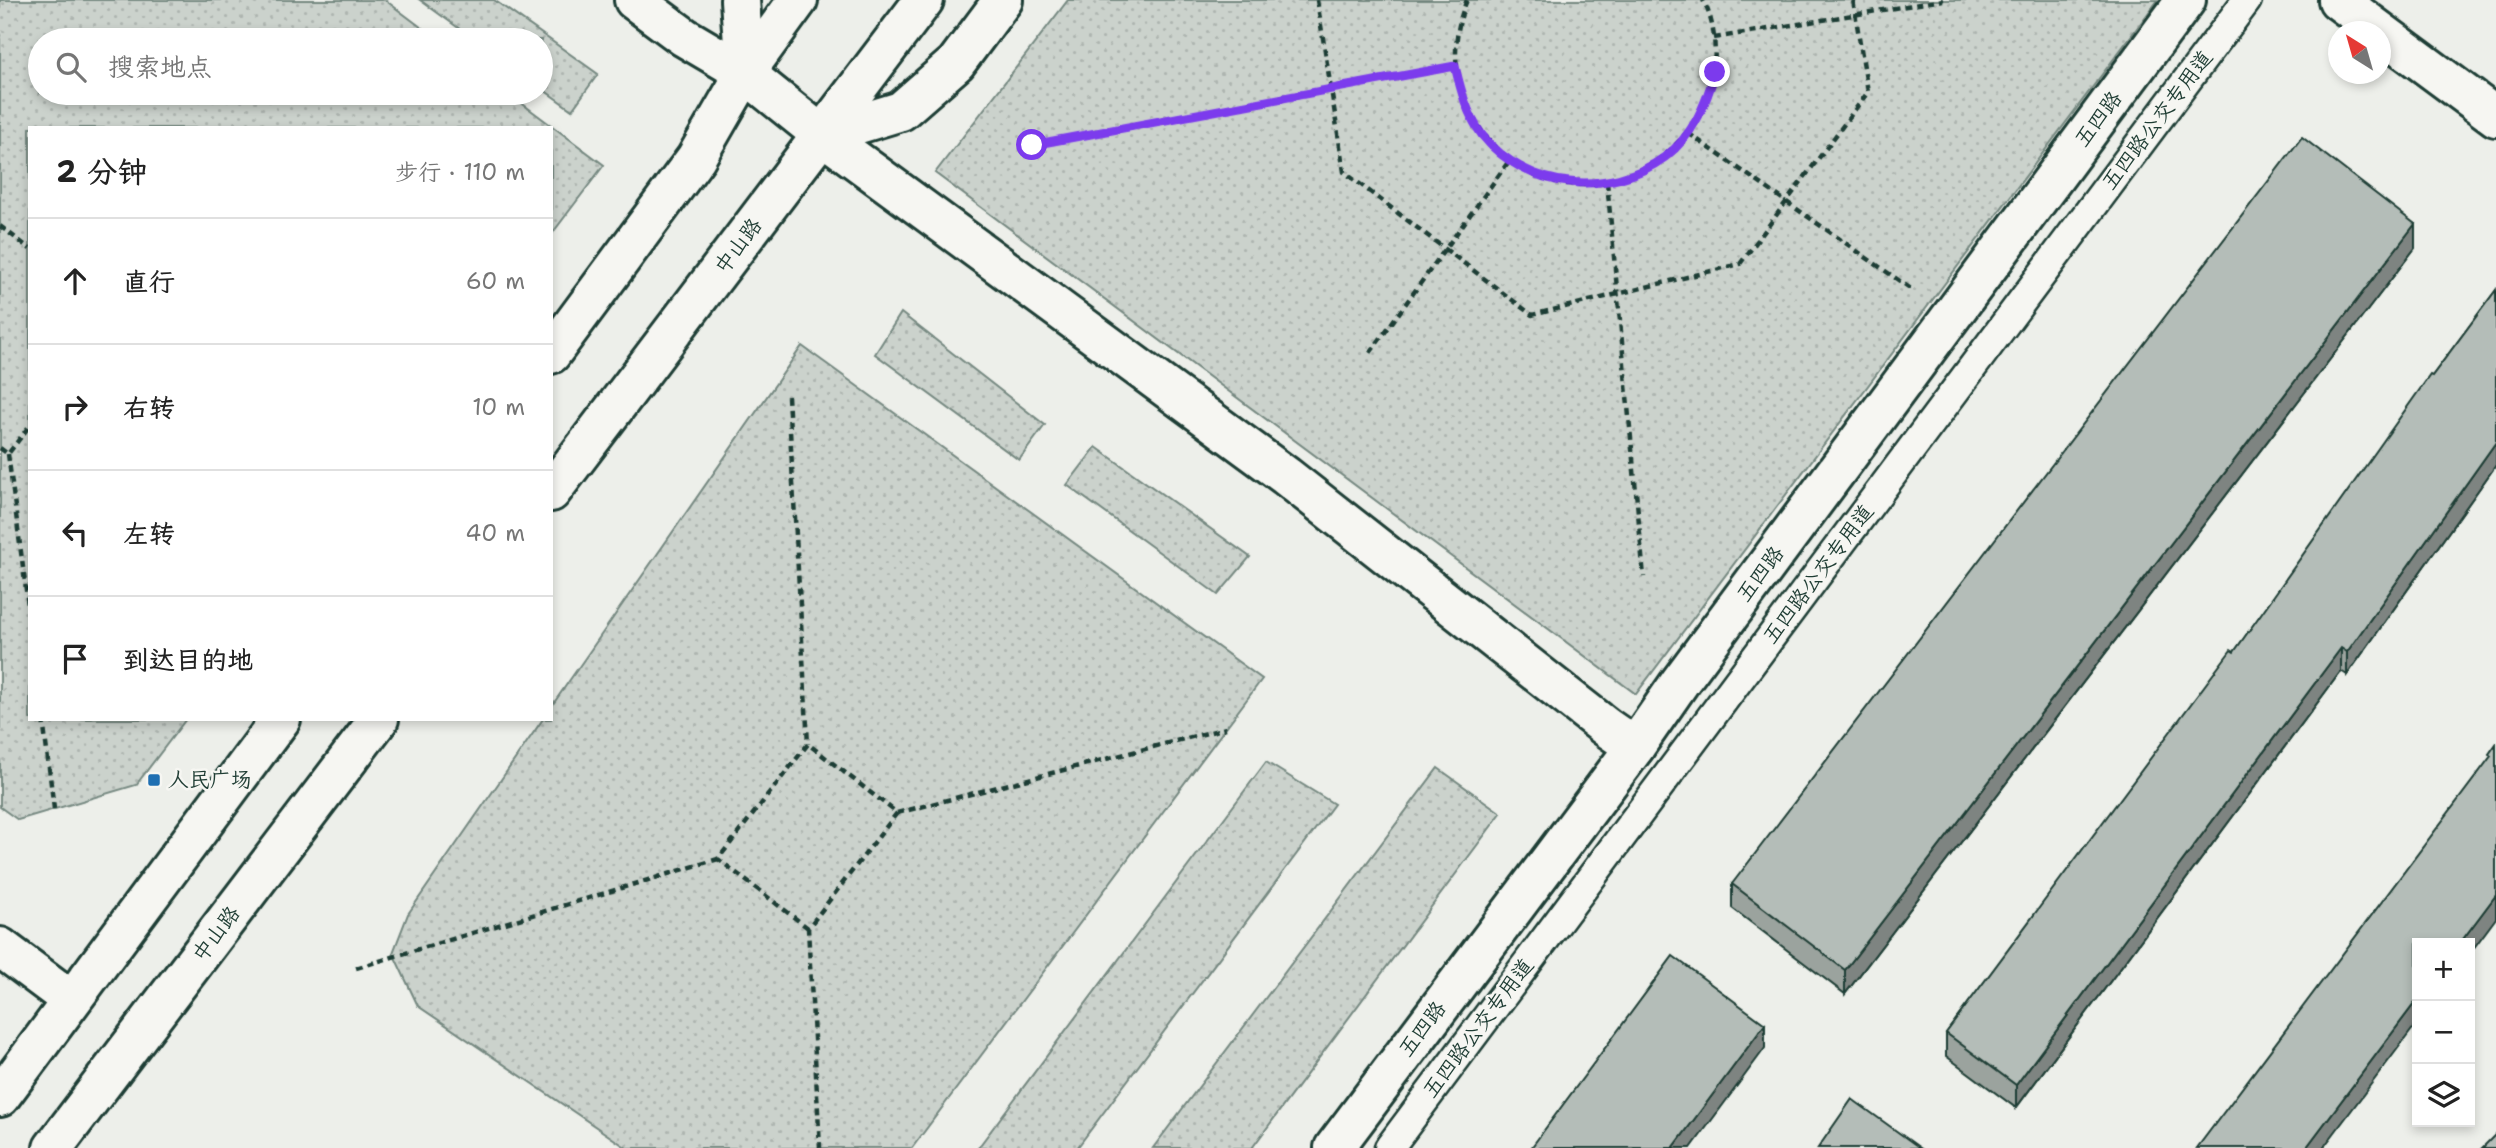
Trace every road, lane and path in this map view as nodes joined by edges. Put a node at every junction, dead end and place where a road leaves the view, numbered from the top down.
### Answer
1 (634, 0) edge
2 (740, 0) edge
3 (798, 0) edge
4 (924, 0) edge
5 (1003, 0) edge
6 (1317, 0) edge
7 (1467, 0) edge
8 (1703, 0) edge
9 (1853, 0) edge
10 (1943, 0) edge
11 (2186, 0) edge
12 (2247, 0) edge
13 (2338, 0) edge
14 (1855, 15) junction
15 (1714, 38) junction
16 (1455, 66) junction
17 (745, 73) junction
18 (1331, 90) junction
19 (2496, 117) edge
20 (1688, 133) junction
21 (822, 135) junction
22 (1032, 145) dead end
23 (1509, 160) junction
24 (1607, 182) junction
25 (1786, 202) junction
26 (0, 226) edge
27 (28, 247) edge
28 (1445, 249) junction
29 (1617, 294) junction
30 (1919, 295) dead end
31 (553, 351) edge
32 (1370, 353) dead end
33 (788, 396) dead end
34 (28, 428) edge
35 (0, 448) edge
36 (8, 454) junction
37 (553, 489) edge
38 (1644, 577) dead end
39 (28, 605) edge
40 (43, 721) edge
41 (280, 721) edge
42 (377, 721) edge
43 (1226, 728) dead end
44 (808, 744) junction
45 (1635, 747) junction
46 (54, 810) dead end
47 (897, 813) junction
48 (718, 859) junction
49 (808, 928) junction
50 (0, 947) edge
51 (356, 968) dead end
52 (72, 1000) junction
53 (0, 1097) edge
54 (52, 1148) edge
55 (820, 1148) edge
56 (1334, 1148) edge
57 (1389, 1148) edge

1 - 17 main road
2 - 17 main road
3 - 17 main road
4 - 21 main road, 中山路
5 - 21 main road
6 - 18 path
7 - 16 path
8 - 15 path
9 - 14 path
10 - 14 path
11 - 45 main road, 五四路
12 - 57 lane, 五四路公交专用道
13 - 19 main road
14 - 15 path
14 - 25 path
15 - 20 path
16 - 18 path
16 - 23 path
17 - 21 main road
17 - 31 main road
18 - 22 path
18 - 28 path
20 - 24 path
20 - 25 path
21 - 37 main road, 中山路
21 - 45 main road
23 - 24 path
23 - 28 path
24 - 29 path
25 - 29 path
25 - 30 path
26 - 27 path
28 - 29 path
28 - 32 path
29 - 38 path
33 - 44 path
34 - 36 path
35 - 36 path
36 - 39 path
40 - 46 path
41 - 52 main road
42 - 54 main road, 中山路
43 - 47 path
44 - 47 path
44 - 48 path
45 - 56 main road, 五四路
47 - 49 path
48 - 49 path
48 - 51 path
49 - 55 path
50 - 52 main road
52 - 53 main road

